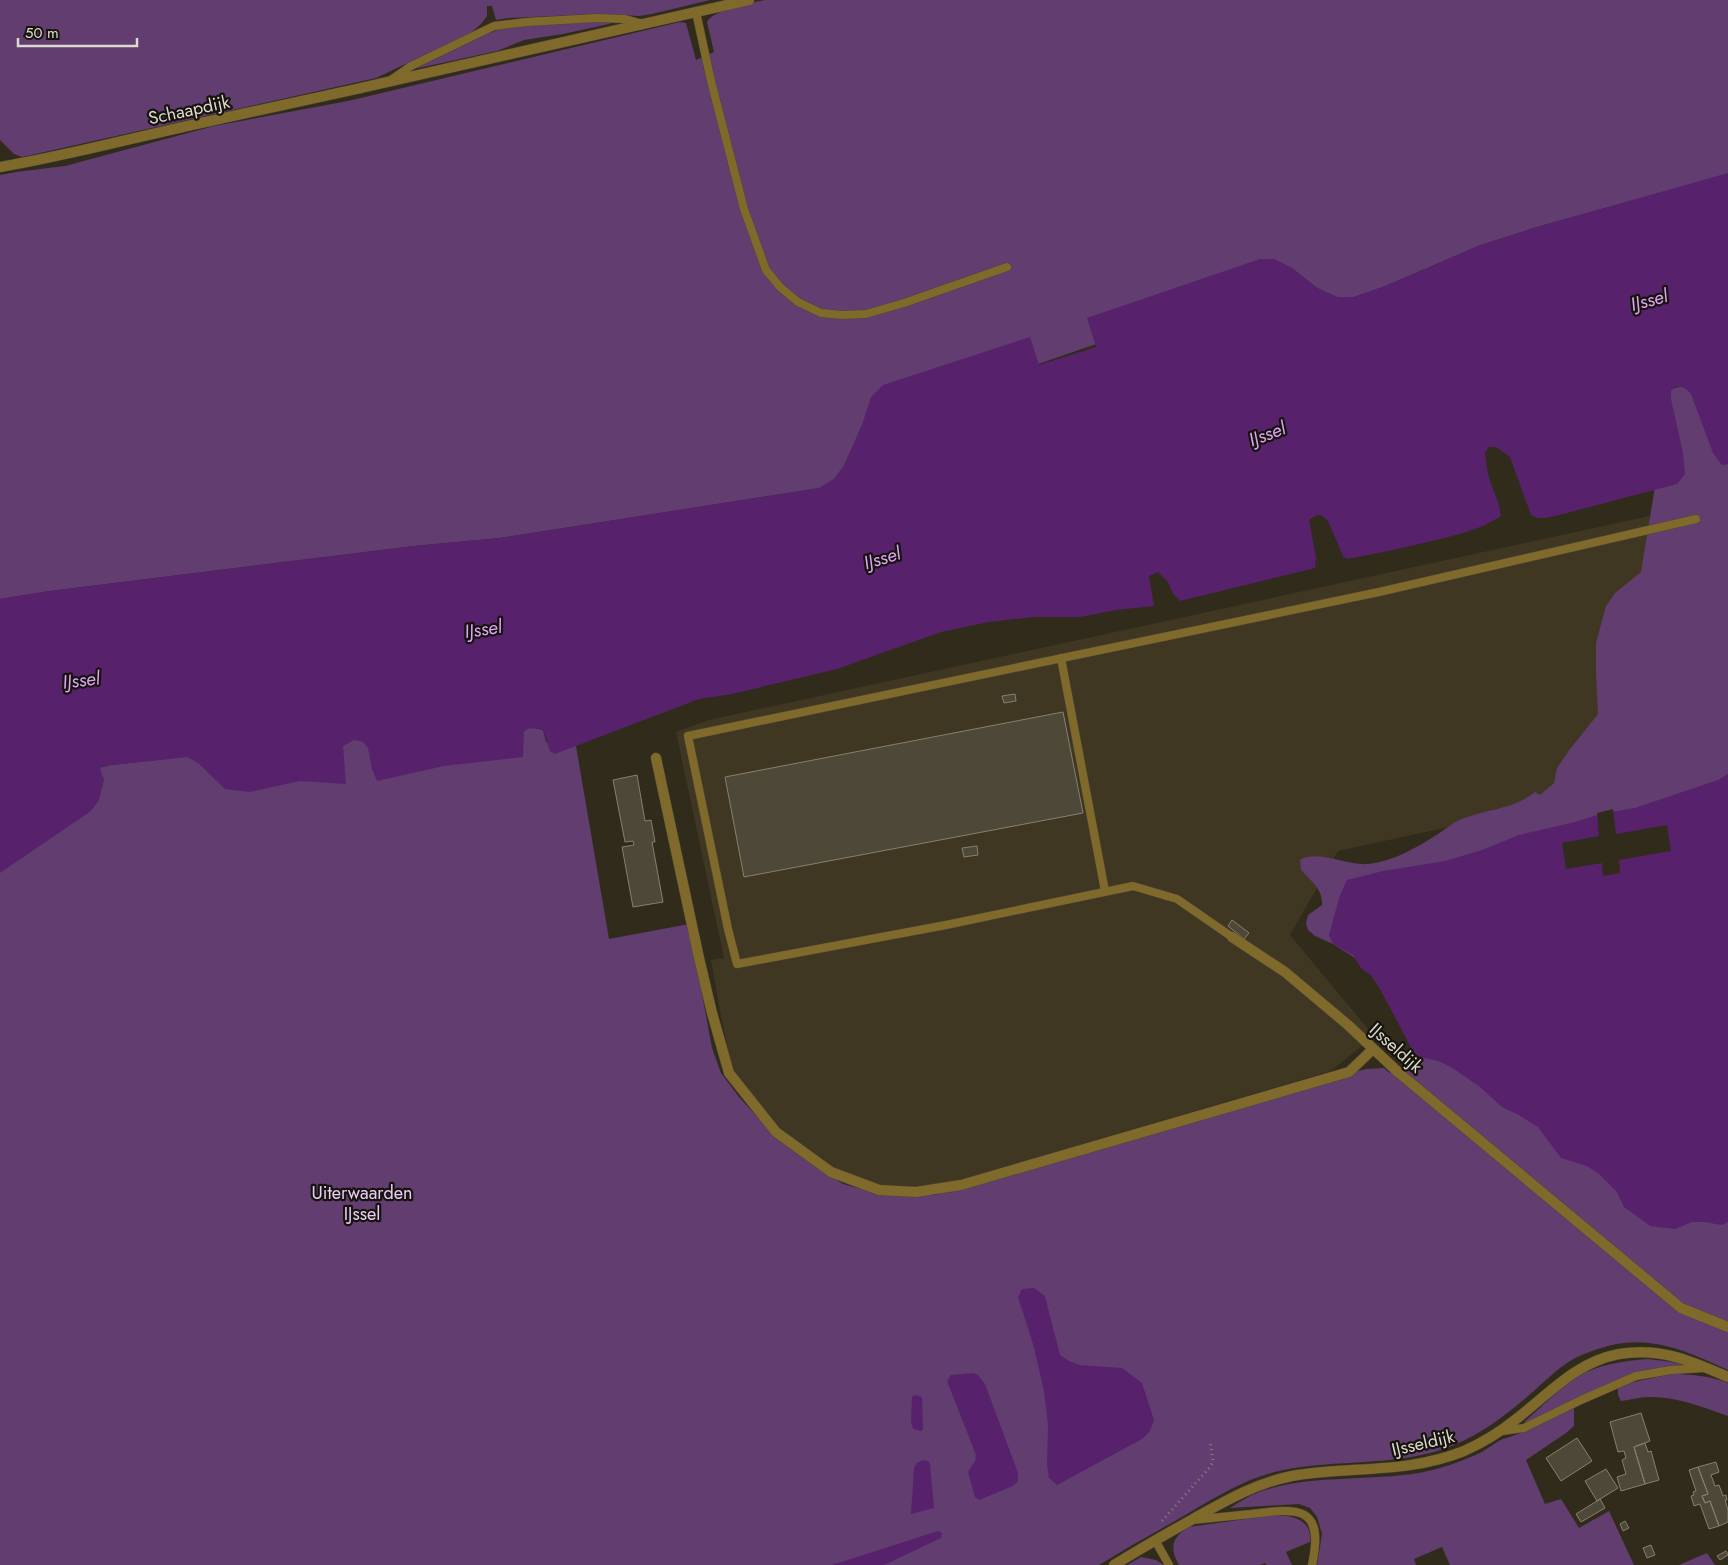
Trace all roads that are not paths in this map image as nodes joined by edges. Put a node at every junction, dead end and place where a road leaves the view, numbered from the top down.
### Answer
1 (749, 0) edge
2 (696, 12) junction
3 (643, 24) junction
4 (386, 84) junction
5 (0, 168) edge
6 (1007, 267) dead end
7 (1696, 519) dead end
8 (1061, 658) junction
9 (656, 758) dead end
10 (1106, 891) junction
11 (1232, 937) joint
12 (1373, 1049) junction
13 (1728, 1327) edge
14 (1708, 1368) junction
15 (1728, 1377) edge
16 (1500, 1431) junction
17 (1190, 1521) junction
18 (1156, 1540) junction
19 (1114, 1565) edge
20 (1169, 1565) edge
21 (1312, 1565) edge

1 - 2 street, Schaapdijk
2 - 3 street, Schaapdijk
2 - 6 lane
3 - 4 street, Schaapdijk
3 - 4 lane, Schaapdijk
4 - 5 street, Schaapdijk
7 - 8 lane
8 - 10 lane
8 - 10 lane
9 - 12 street
10 - 11 lane
11 - 12 street, IJsseldijk
12 - 13 street, IJsseldijk
14 - 15 street, IJsseldijk
14 - 16 lane
14 - 16 street, IJsseldijk
16 - 17 street, IJsseldijk
17 - 18 street, IJsseldijk
17 - 21 lane
18 - 19 street, IJsseldijk
18 - 20 lane

